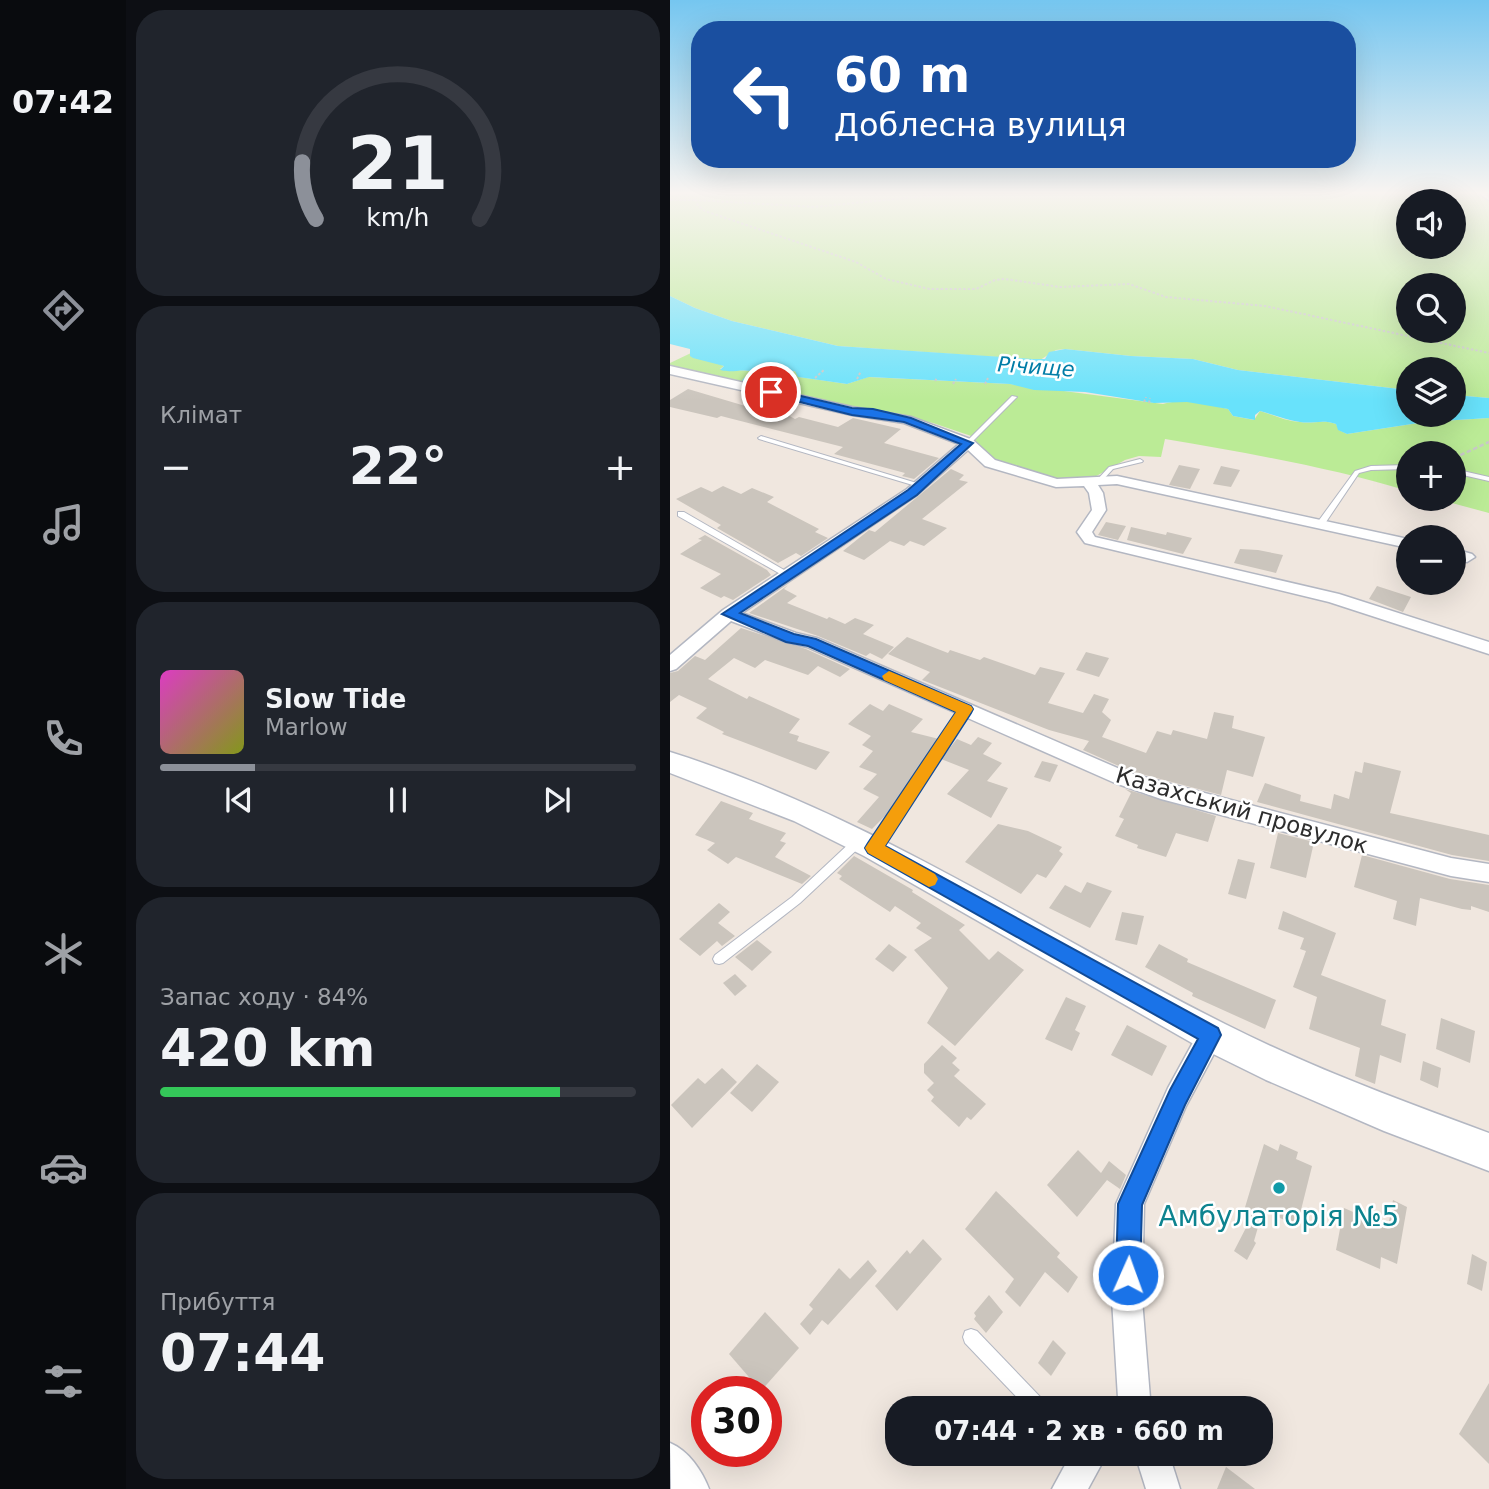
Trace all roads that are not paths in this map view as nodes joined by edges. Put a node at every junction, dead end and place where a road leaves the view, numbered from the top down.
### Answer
1 (670, 370) edge
2 (1014, 397) dead end
3 (761, 438) dead end
4 (968, 443) junction
5 (1140, 461) dead end
6 (1396, 467) edge
7 (1466, 474) edge
8 (1489, 479) edge
9 (1094, 481) junction
10 (918, 485) junction
11 (681, 514) dead end
12 (1321, 523) junction
13 (1396, 540) edge
14 (787, 574) junction
15 (729, 614) junction
16 (1489, 648) edge
17 (670, 665) edge
18 (966, 709) junction
19 (670, 762) edge
20 (867, 845) junction
21 (1489, 873) edge
22 (719, 959) dead end
23 (1211, 1035) junction
24 (1489, 1152) edge
25 (971, 1337) dead end
26 (1028, 1396) edge
27 (1132, 1396) edge
28 (670, 1460) edge
29 (1083, 1466) edge
30 (1156, 1466) edge
31 (692, 1489) edge
32 (1070, 1489) edge
33 (1164, 1489) edge

1 - 4 street
2 - 4 lane
3 - 10 lane
4 - 9 street
4 - 10 street
5 - 9 lane
6 - 12 lane
7 - 8 lane
9 - 12 street
9 - 16 street
10 - 14 street
11 - 14 lane
12 - 13 street
14 - 15 street
15 - 17 street
15 - 18 street, Казахський провулок
18 - 20 lane
18 - 21 street, Казахський провулок
19 - 20 street
20 - 22 lane
20 - 23 street
23 - 24 street
23 - 27 street
25 - 26 lane
28 - 31 street
29 - 32 street
30 - 33 street

